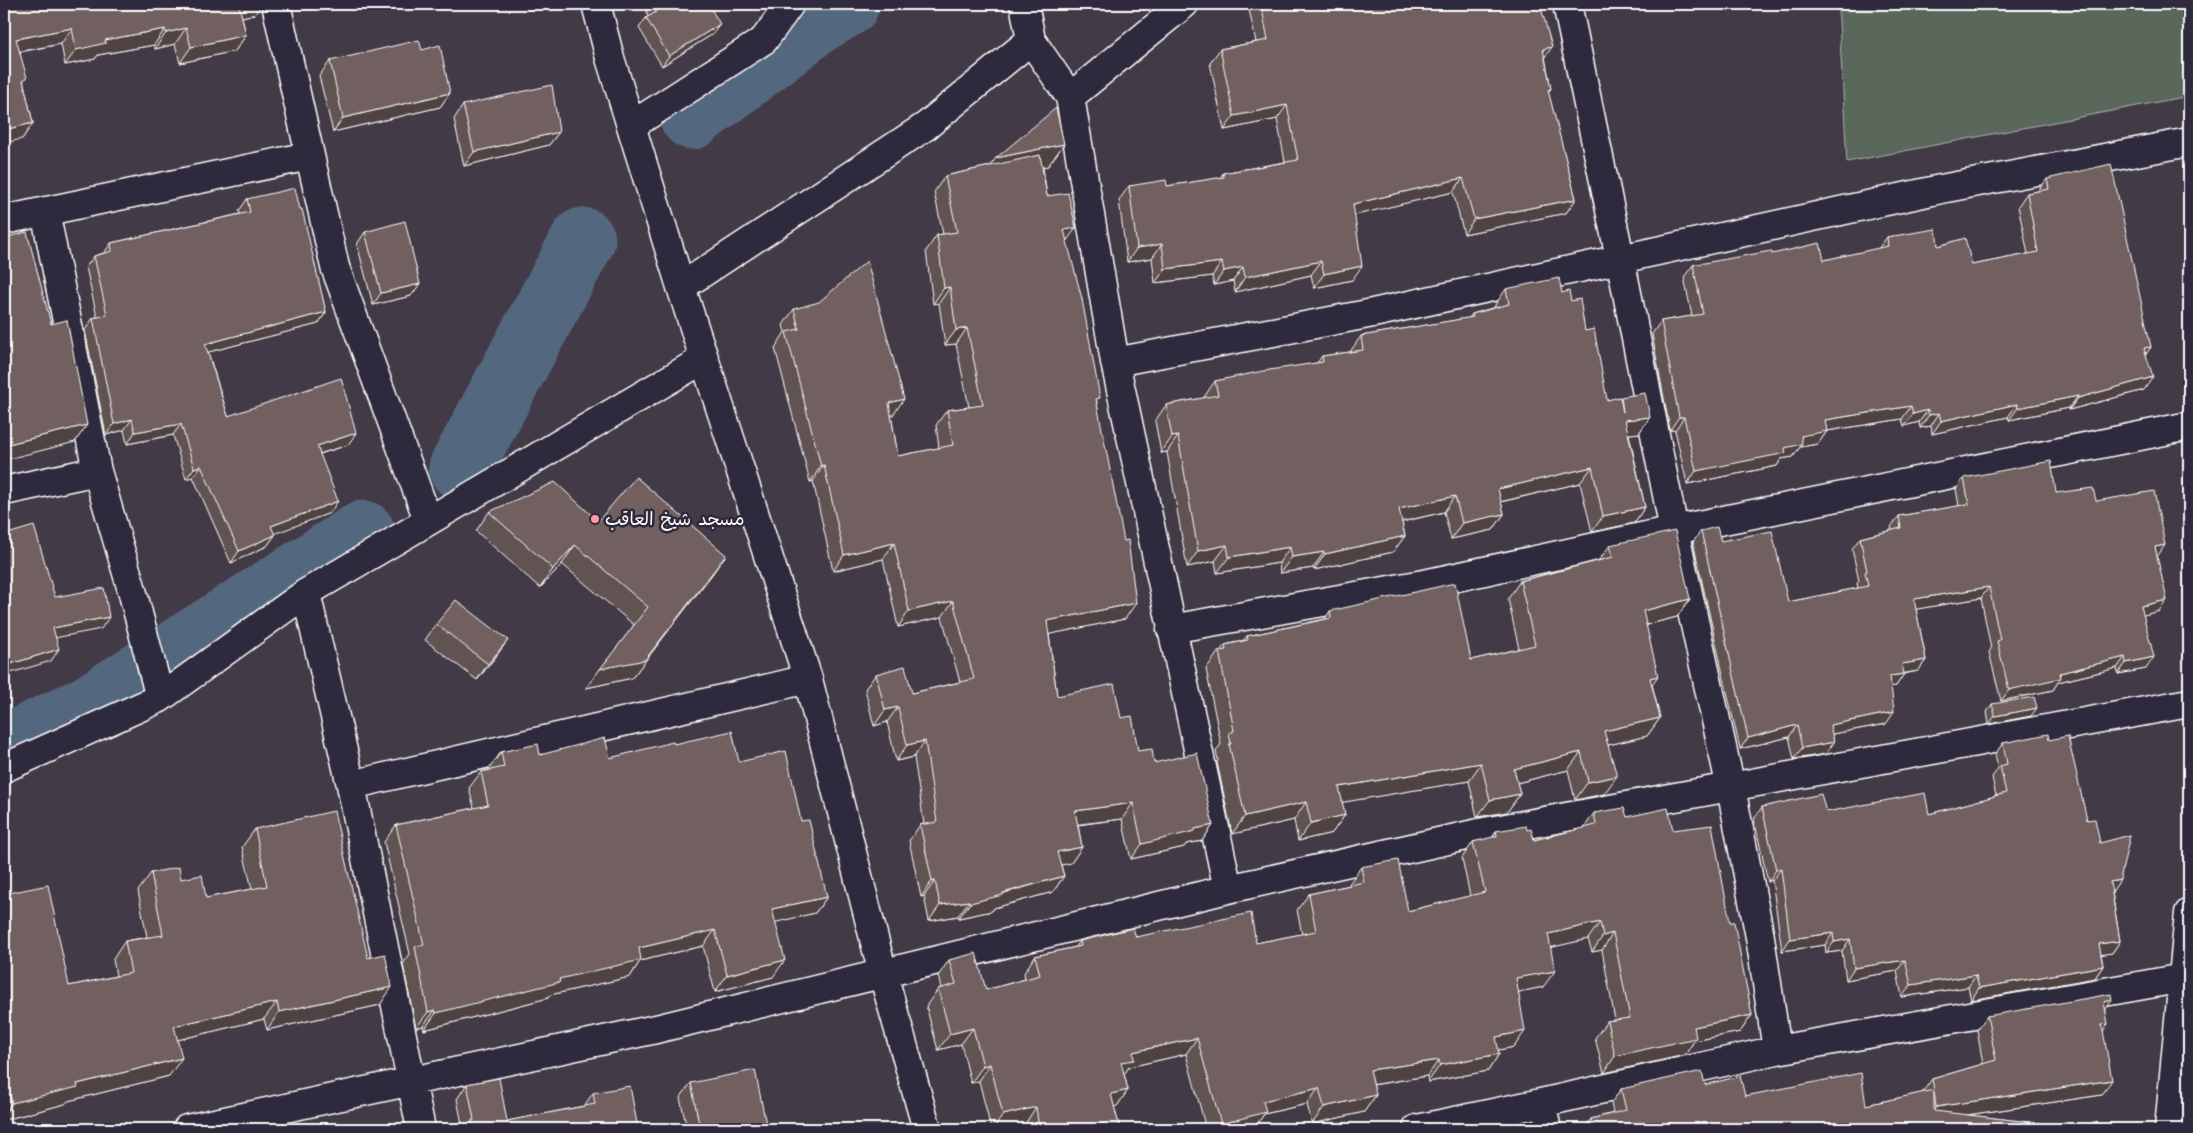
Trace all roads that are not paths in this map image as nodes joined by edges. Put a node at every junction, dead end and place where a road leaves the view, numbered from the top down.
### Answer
1 (276, 4) edge
2 (596, 4) edge
3 (790, 4) edge
4 (1024, 4) edge
5 (1184, 4) edge
6 (1567, 4) edge
7 (1031, 40) junction
8 (1070, 98) junction
9 (631, 126) junction
10 (2189, 142) edge
11 (309, 156) junction
12 (46, 211) junction
13 (4, 220) edge
14 (1620, 258) junction
15 (681, 287) junction
16 (704, 359) junction
17 (1114, 362) junction
18 (2189, 426) edge
19 (97, 471) junction
20 (4, 491) edge
21 (428, 520) junction
22 (1674, 530) junction
23 (306, 594) junction
24 (1171, 629) junction
25 (808, 679) junction
26 (160, 698) junction
27 (2189, 703) edge
28 (4, 768) edge
29 (351, 785) junction
30 (1731, 788) junction
31 (1228, 889) junction
32 (2189, 913) edge
33 (883, 974) junction
34 (2186, 977) edge
35 (1777, 1050) junction
36 (411, 1081) junction
37 (1544, 1116) edge
38 (187, 1129) edge
39 (421, 1129) edge
40 (927, 1129) edge
41 (1417, 1129) edge
42 (2169, 1129) edge

1 - 11 street
2 - 9 street
3 - 9 street
4 - 7 street
5 - 8 street
6 - 14 street
7 - 8 street
7 - 15 street
8 - 17 street
9 - 15 street
10 - 14 street
11 - 12 street
11 - 21 street
12 - 13 street
12 - 19 street
14 - 17 street
14 - 22 street
15 - 16 street
16 - 21 street
16 - 25 street
17 - 24 street
18 - 22 street
19 - 20 street
19 - 26 street
21 - 23 street
22 - 24 street
22 - 30 street
23 - 26 street
23 - 29 street
24 - 31 street
25 - 29 street
25 - 33 street
26 - 28 street
27 - 30 street
29 - 36 street
30 - 31 street
30 - 35 street
31 - 33 street
32 - 34 street
33 - 36 street
33 - 40 street
34 - 35 street
34 - 42 street
35 - 37 street
36 - 38 street
36 - 39 street
37 - 41 street

